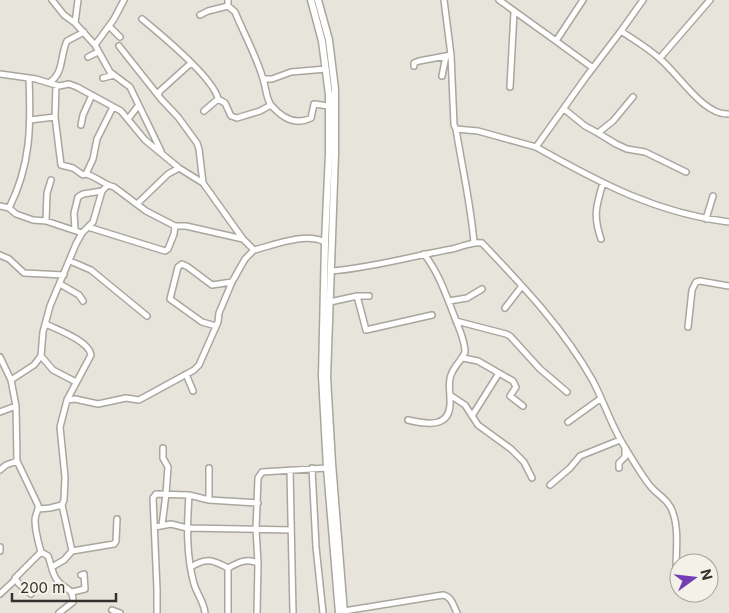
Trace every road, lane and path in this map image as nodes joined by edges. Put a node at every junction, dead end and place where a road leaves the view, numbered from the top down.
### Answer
1 (52, 0) edge
2 (78, 0) edge
3 (124, 0) edge
4 (312, 0) edge
5 (318, 0) edge
6 (444, 0) edge
7 (499, 0) edge
8 (583, 0) edge
9 (643, 0) edge
10 (710, 0) edge
11 (228, 3) edge
12 (514, 12) junction
13 (200, 15) dead end
14 (142, 18) dead end
15 (75, 22) junction
16 (109, 26) junction
17 (621, 31) junction
18 (84, 32) junction
19 (120, 37) dead end
20 (556, 41) junction
21 (95, 45) junction
22 (118, 46) dead end
23 (98, 52) junction
24 (448, 56) junction
25 (88, 57) dead end
26 (660, 58) junction
27 (190, 63) junction
28 (414, 66) dead end
29 (326, 68) junction
30 (593, 68) junction
31 (0, 74) edge
32 (114, 75) junction
33 (442, 76) dead end
34 (29, 78) junction
35 (103, 78) dead end
36 (264, 79) junction
37 (53, 84) junction
38 (510, 87) dead end
39 (157, 93) junction
40 (92, 95) junction
41 (332, 95) junction
42 (632, 97) dead end
43 (218, 98) junction
44 (271, 105) junction
45 (138, 106) junction
46 (329, 106) junction
47 (113, 107) junction
48 (564, 109) junction
49 (204, 111) dead end
50 (729, 114) edge
51 (56, 117) junction
52 (128, 119) junction
53 (30, 120) junction
54 (81, 125) dead end
55 (456, 129) junction
56 (598, 133) junction
57 (536, 147) junction
58 (162, 153) junction
59 (179, 168) junction
60 (686, 172) dead end
61 (86, 174) junction
62 (52, 180) dead end
63 (203, 183) junction
64 (602, 183) junction
65 (108, 186) junction
66 (102, 191) junction
67 (713, 196) dead end
68 (137, 204) junction
69 (0, 206) edge
70 (9, 208) junction
71 (706, 219) junction
72 (46, 221) junction
73 (729, 222) edge
74 (174, 226) junction
75 (88, 227) junction
76 (75, 230) junction
77 (82, 233) junction
78 (243, 239) junction
79 (601, 239) dead end
80 (324, 242) junction
81 (474, 243) junction
82 (254, 250) junction
83 (424, 254) junction
84 (0, 255) edge
85 (70, 261) junction
86 (331, 271) junction
87 (64, 275) junction
88 (232, 282) junction
89 (60, 284) junction
90 (522, 286) junction
91 (729, 286) edge
92 (482, 290) dead end
93 (357, 296) junction
94 (369, 296) dead end
95 (82, 301) dead end
96 (330, 302) junction
97 (448, 302) junction
98 (505, 308) dead end
99 (432, 315) dead end
100 (147, 316) dead end
101 (456, 321) junction
102 (46, 324) junction
103 (216, 326) junction
104 (688, 327) dead end
105 (41, 356) junction
106 (0, 357) edge
107 (463, 358) junction
108 (1, 364) edge
109 (499, 373) junction
110 (186, 374) junction
111 (11, 380) junction
112 (76, 382) junction
113 (193, 391) dead end
114 (567, 392) dead end
115 (450, 395) junction
116 (600, 399) junction
117 (67, 400) junction
118 (16, 406) junction
119 (523, 406) dead end
120 (0, 412) edge
121 (472, 416) junction
122 (408, 420) dead end
123 (568, 422) dead end
124 (620, 440) junction
125 (164, 448) dead end
126 (625, 448) junction
127 (17, 461) junction
128 (209, 468) dead end
129 (312, 468) junction
130 (327, 468) junction
131 (619, 468) dead end
132 (0, 470) edge
133 (290, 471) junction
134 (532, 478) dead end
135 (550, 485) dead end
136 (166, 494) junction
137 (190, 495) junction
138 (209, 500) junction
139 (258, 503) junction
140 (62, 505) junction
141 (38, 509) junction
142 (117, 520) dead end
143 (162, 525) junction
144 (154, 527) junction
145 (187, 528) junction
146 (256, 529) junction
147 (291, 530) junction
148 (336, 544) junction
149 (72, 551) junction
150 (42, 552) junction
151 (676, 553) edge
152 (258, 563) junction
153 (52, 567) junction
154 (191, 567) junction
155 (228, 568) junction
156 (81, 575) dead end
157 (16, 580) junction
158 (72, 592) junction
159 (0, 594) edge
160 (31, 594) dead end
161 (112, 610) dead end
162 (344, 612) edge
163 (59, 613) edge
164 (120, 613) edge
165 (157, 613) edge
166 (205, 613) edge
167 (228, 613) edge
168 (258, 613) edge
169 (293, 613) edge
170 (323, 613) edge
171 (457, 613) edge

1 - 15 street
2 - 15 street
3 - 16 street
4 - 29 main road
5 - 41 main road
6 - 24 street
7 - 12 street
8 - 20 street
9 - 17 street
10 - 26 street
11 - 13 street
11 - 36 street
12 - 20 street
12 - 38 street
14 - 27 street
15 - 18 street
16 - 19 street
16 - 21 street
17 - 26 street
17 - 30 street
18 - 21 street
18 - 37 street
20 - 30 street
21 - 23 street
22 - 39 street
23 - 25 street
23 - 32 street
24 - 28 street
24 - 33 street
24 - 55 street
26 - 50 street
27 - 39 street
27 - 43 street
29 - 36 street
29 - 41 main road
30 - 48 street
31 - 34 street
32 - 35 street
32 - 45 street
34 - 37 street
34 - 53 street
36 - 44 street
37 - 40 street
37 - 51 street
39 - 63 street
40 - 47 street
40 - 54 street
41 - 46 main road
41 - 86 main road
42 - 56 street
43 - 44 street
43 - 49 street
44 - 46 street
45 - 52 street
45 - 58 street
46 - 80 main road
47 - 52 street
47 - 61 street
48 - 56 street
48 - 57 street
51 - 53 street
51 - 61 street
52 - 58 street
53 - 70 street
55 - 57 street
55 - 81 street
56 - 60 street
57 - 64 street
58 - 59 street
59 - 63 street
59 - 68 street
61 - 65 street
62 - 72 street
63 - 78 street
64 - 71 street
64 - 79 street
65 - 66 street
65 - 68 street
66 - 75 street
66 - 76 street
67 - 71 street
68 - 74 street
69 - 70 street
70 - 72 street
71 - 73 street
72 - 76 street
74 - 75 street
74 - 78 street
75 - 77 street
76 - 77 street
77 - 85 street
78 - 82 street
80 - 82 street
80 - 130 main road
81 - 83 street
81 - 90 street
82 - 88 street
83 - 86 street
83 - 97 street
84 - 87 street
85 - 87 street
85 - 100 street
86 - 96 main road
87 - 89 street
88 - 103 street
88 - 103 street
89 - 95 street
89 - 102 street
90 - 98 street
90 - 116 street
91 - 104 street
92 - 97 street
93 - 94 street
93 - 96 street
93 - 99 street
96 - 148 main road
97 - 101 street
101 - 107 street
101 - 114 street
102 - 105 street
102 - 112 street
103 - 110 street
105 - 111 street
105 - 112 street
106 - 108 street
107 - 109 street
107 - 115 street
108 - 111 street
109 - 119 street
109 - 121 street
110 - 113 street
110 - 117 street
111 - 118 street
112 - 117 street
115 - 121 street
115 - 122 street
116 - 123 street
116 - 124 street
117 - 140 street
118 - 120 street
118 - 127 street
121 - 134 street
124 - 126 street
124 - 135 street
125 - 136 street
126 - 131 street
126 - 151 street
127 - 132 street
127 - 141 street
128 - 138 street
129 - 130 street
129 - 133 street
129 - 170 street
130 - 148 main road
133 - 139 street
133 - 147 street
136 - 137 street
136 - 143 street
136 - 144 street
137 - 138 street
137 - 145 street
138 - 139 street
139 - 146 street
140 - 141 street
140 - 149 street
141 - 150 street
142 - 149 street
143 - 144 street
143 - 145 street
144 - 165 street
145 - 146 street
145 - 154 street
146 - 147 street
146 - 152 street
147 - 169 street
148 - 162 main road
149 - 153 street
150 - 153 street
150 - 157 street
152 - 155 street
152 - 168 street
153 - 158 street
154 - 155 street
154 - 166 street
155 - 167 street
156 - 158 street
157 - 159 street
157 - 160 street
158 - 163 street
161 - 164 street
162 - 171 street

